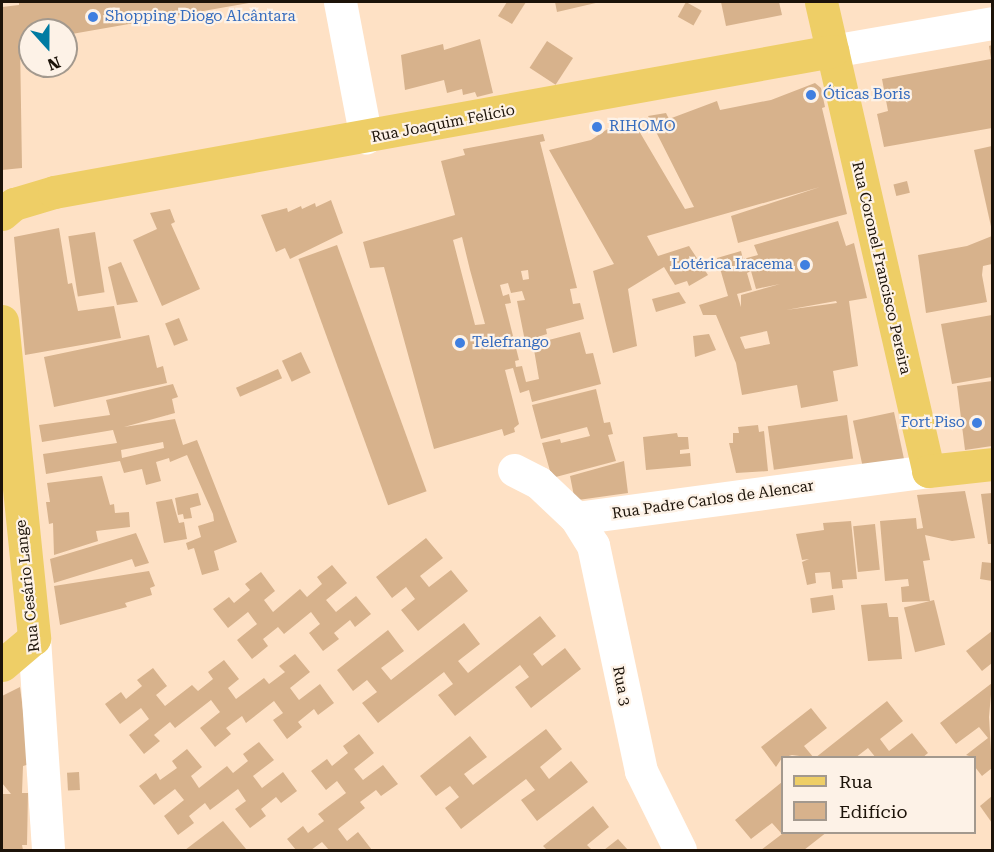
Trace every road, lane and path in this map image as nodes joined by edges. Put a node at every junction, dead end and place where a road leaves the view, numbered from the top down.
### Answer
1 (340, 2) edge
2 (821, 2) edge
3 (993, 23) edge
4 (832, 51) junction
5 (366, 138) junction
6 (2, 214) edge
7 (2, 321) edge
8 (993, 464) edge
9 (514, 470) dead end
10 (928, 471) junction
11 (576, 518) junction
12 (34, 639) junction
13 (2, 665) edge
14 (48, 850) edge
15 (680, 850) edge

1 - 5 street
2 - 4 main road, Rua Coronel Francisco Pereira
3 - 4 street
4 - 5 main road, Rua Joaquim Felício
4 - 10 main road, Rua Coronel Francisco Pereira
5 - 6 main road, Rua Joaquim Felício
7 - 12 main road, Rua Cesário Lange
8 - 10 main road
9 - 11 street
10 - 11 street, Rua Padre Carlos de Alencar
11 - 15 street, Rua 3
12 - 13 main road
12 - 14 street, Rua Cesário Lange

